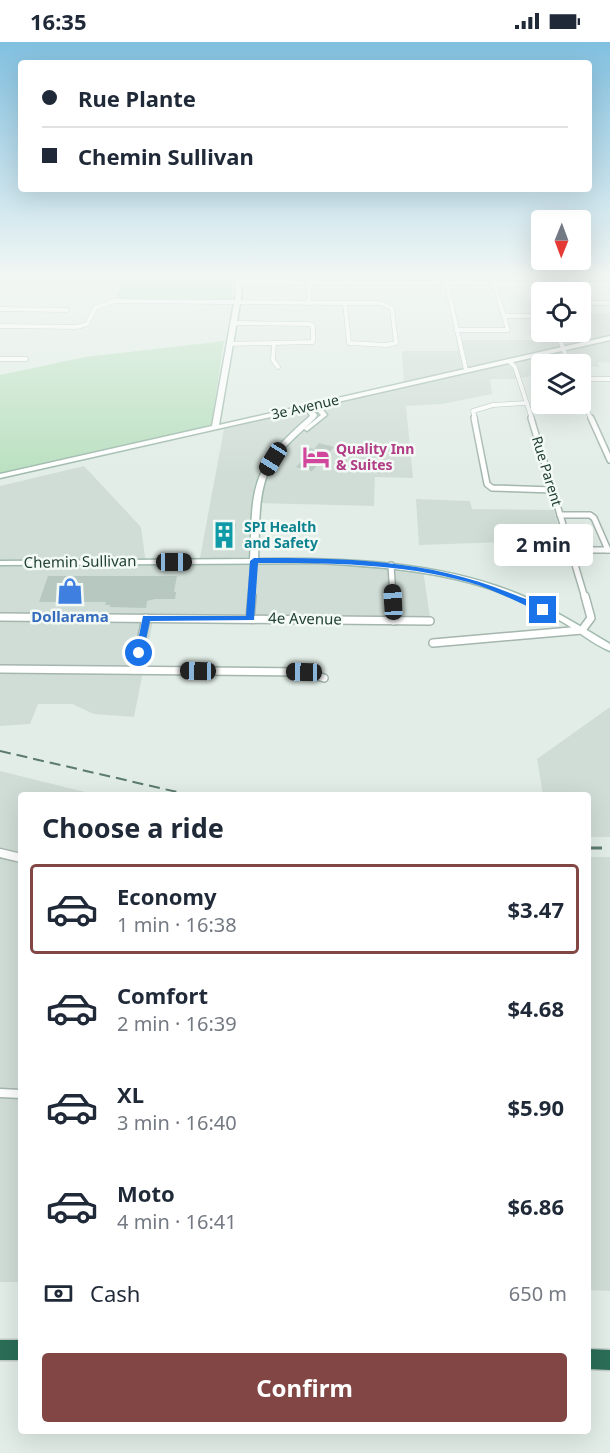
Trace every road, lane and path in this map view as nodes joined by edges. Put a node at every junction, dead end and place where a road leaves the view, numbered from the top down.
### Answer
1 (313, 342) edge
2 (349, 342) edge
3 (396, 342) edge
4 (459, 342) edge
5 (561, 342) edge
6 (592, 342) edge
7 (229, 344) joint
8 (274, 344) junction
9 (563, 348) junction
10 (565, 354) edge
11 (0, 359) edge
12 (26, 359) dead end
13 (509, 361) junction
14 (278, 367) dead end
15 (466, 370) junction
16 (591, 379) edge
17 (610, 379) edge
18 (527, 404) junction
19 (316, 405) junction
20 (308, 407) junction
21 (589, 414) edge
22 (215, 428) junction
23 (300, 431) junction
24 (610, 460) edge
25 (0, 476) edge
26 (553, 490) junction
27 (560, 515) junction
28 (571, 550) junction
29 (609, 550) edge
30 (254, 561) junction
31 (0, 563) edge
32 (391, 565) junction
33 (0, 617) edge
34 (146, 618) junction
35 (250, 619) junction
36 (394, 621) junction
37 (430, 621) dead end
38 (582, 630) junction
39 (433, 643) dead end
40 (610, 648) edge
41 (0, 669) edge
42 (135, 670) junction
43 (324, 678) dead end
44 (0, 853) edge
45 (18, 857) edge
46 (0, 1094) edge
47 (18, 1094) edge
48 (0, 1350) edge
49 (18, 1350) edge
50 (591, 1359) edge
51 (610, 1360) edge

1 - 8 street
2 - 3 street
4 - 15 street
5 - 9 street
6 - 9 main road, 3e Avenue
7 - 8 street
7 - 22 main road
8 - 14 street
9 - 10 street
9 - 13 main road, 3e Avenue
11 - 12 street
13 - 15 main road, 3e Avenue
13 - 18 street, Rue Parent
15 - 19 main road, 3e Avenue
16 - 17 street
18 - 26 street, Rue Parent
18 - 26 street
19 - 20 main road, 3e Avenue
19 - 23 main road
20 - 22 main road, 3e Avenue
20 - 23 main road
21 - 24 street
22 - 25 main road, 3e Avenue
23 - 30 main road
26 - 27 street, Rue Parent
27 - 28 street, Rue Parent
27 - 29 street
28 - 29 street
28 - 38 street, Rue Parent
30 - 31 main road, Chemin Sullivan
30 - 32 main road, Chemin Sullivan
30 - 35 street
32 - 36 street
32 - 38 main road, Chemin Sullivan
33 - 34 street, 4e Avenue
34 - 35 street, 4e Avenue
34 - 42 street
35 - 36 street, 4e Avenue
36 - 37 street, 4e Avenue
38 - 39 street
38 - 40 main road, Chemin Sullivan
41 - 42 street
42 - 43 street
44 - 45 street
46 - 47 street
48 - 49 highway
50 - 51 highway

